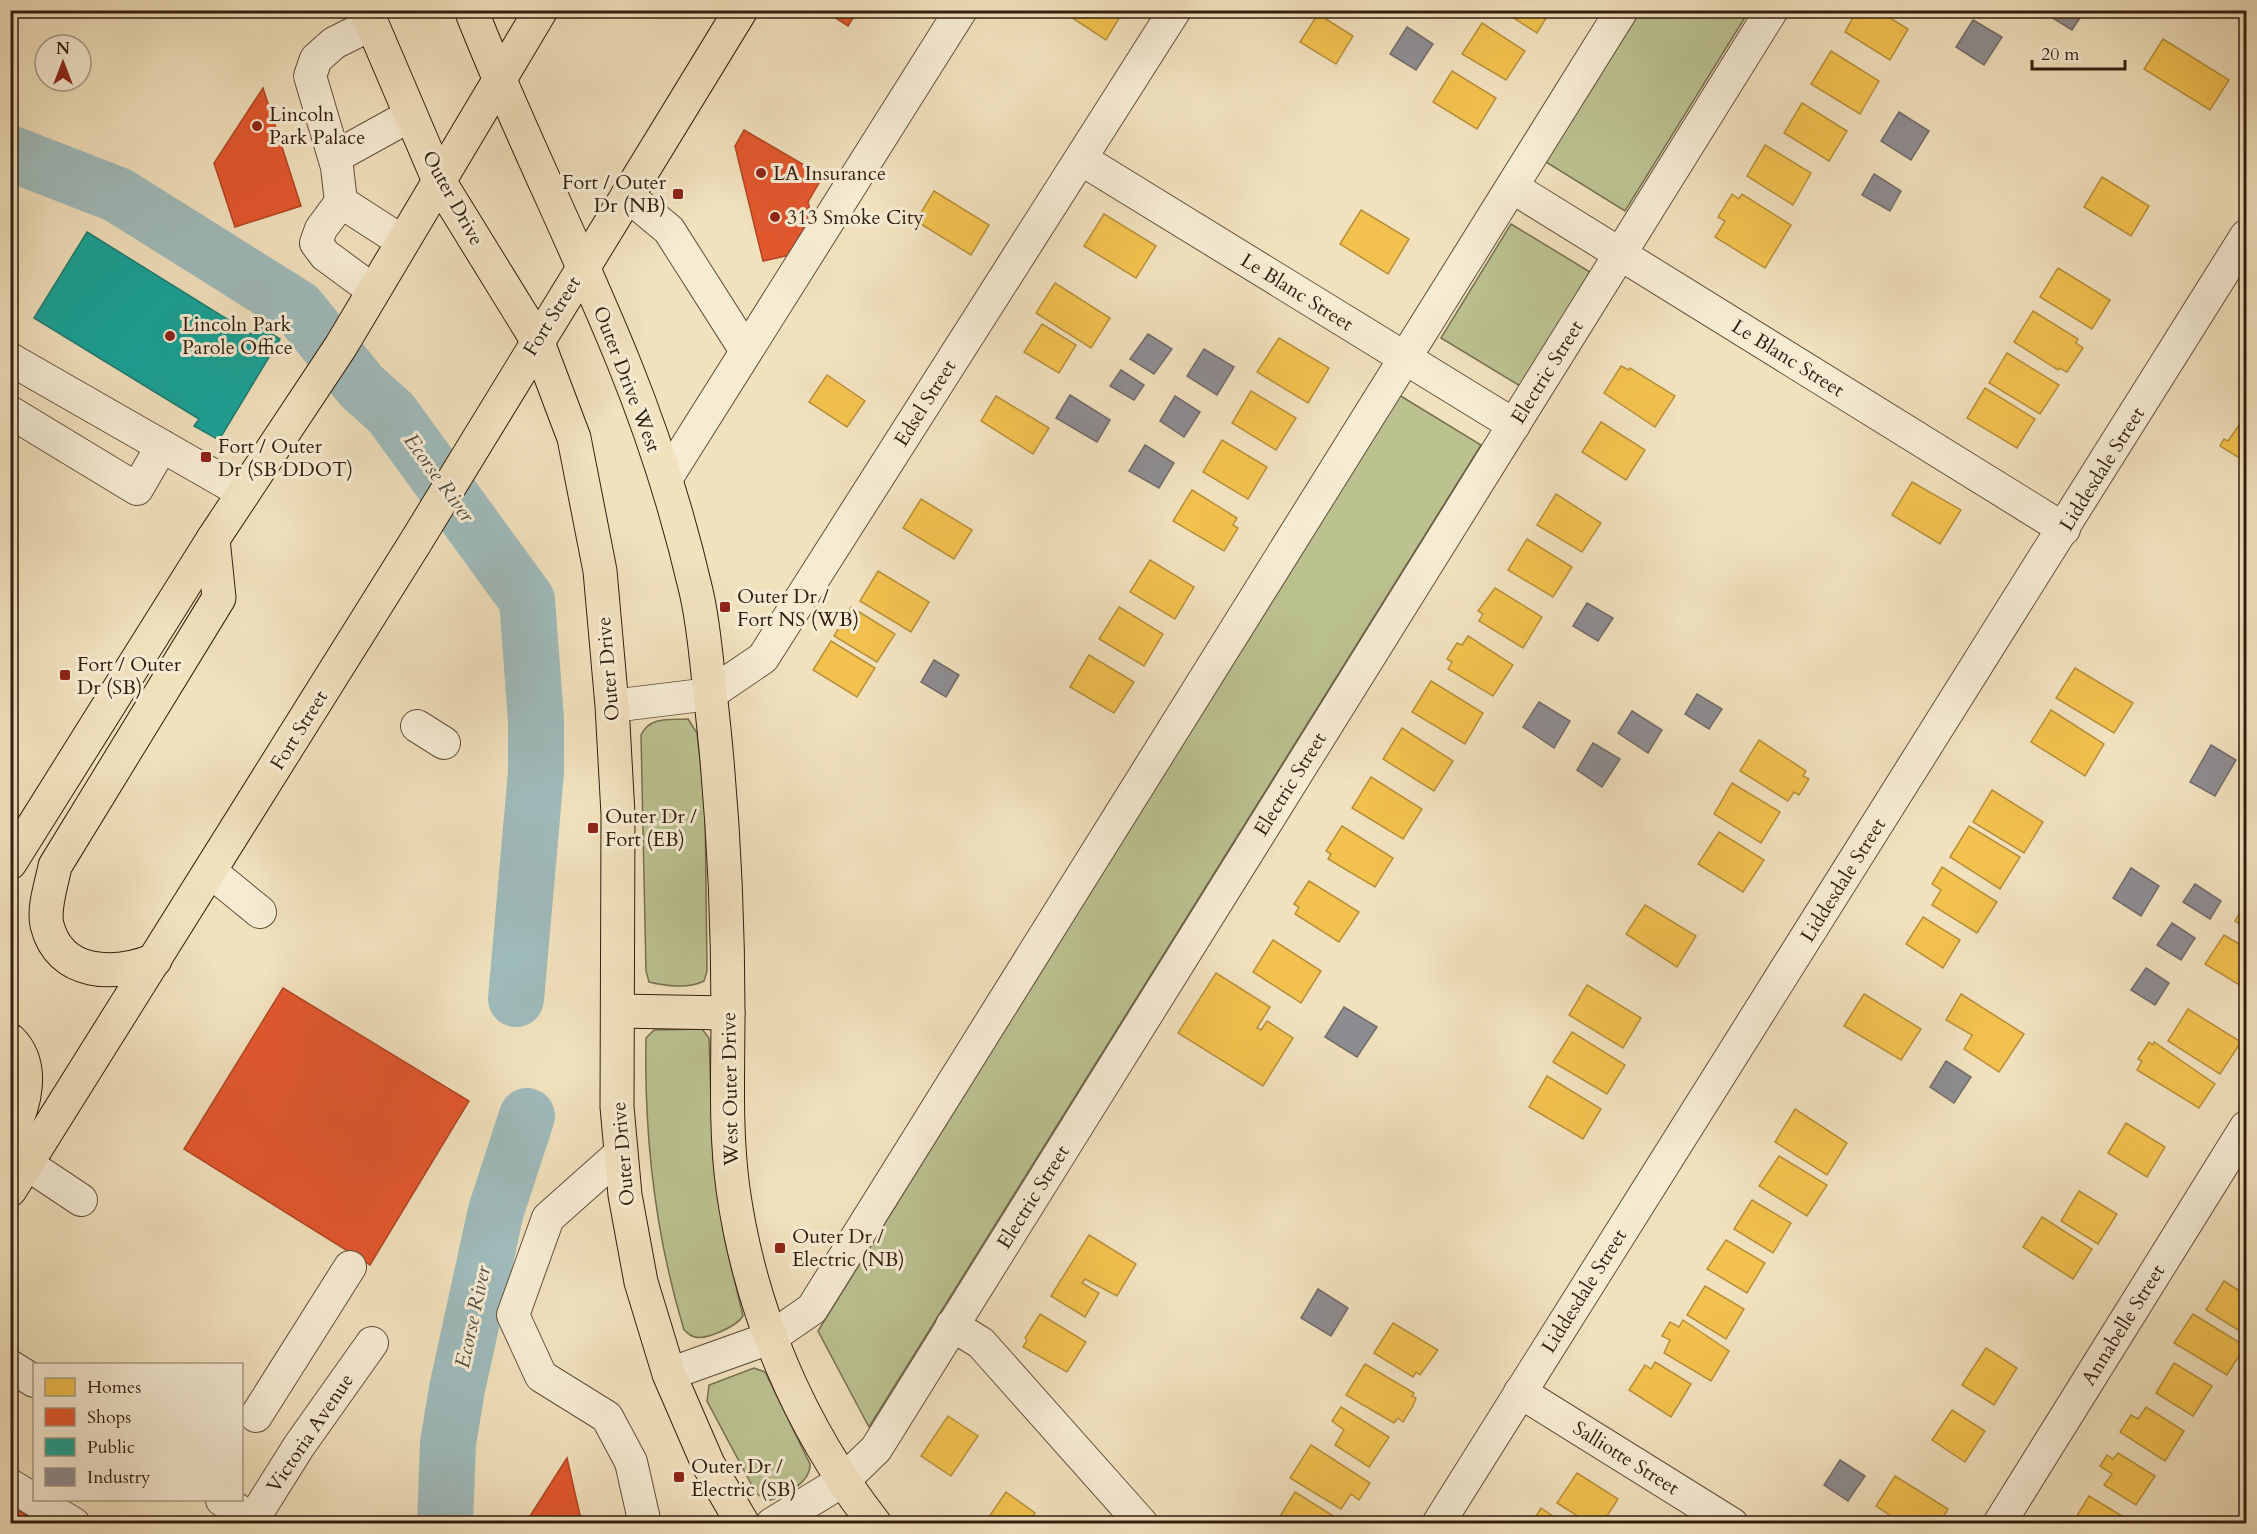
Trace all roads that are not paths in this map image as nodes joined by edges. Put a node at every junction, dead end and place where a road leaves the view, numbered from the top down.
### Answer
1 (471, 10) edge
2 (541, 10) edge
3 (741, 10) edge
4 (961, 10) edge
5 (1175, 10) edge
6 (1622, 10) edge
7 (1772, 10) edge
8 (369, 17) edge
9 (498, 79) junction
10 (411, 116) junction
11 (335, 157) junction
12 (1081, 159) junction
13 (439, 181) junction
14 (1512, 187) junction
15 (627, 195) junction
16 (341, 202) junction
17 (2247, 236) edge
18 (403, 242) junction
19 (1621, 254) junction
20 (582, 268) junction
21 (374, 291) junction
22 (537, 340) junction
23 (746, 351) junction
24 (1405, 358) junction
25 (10, 359) edge
26 (10, 412) edge
27 (1514, 425) junction
28 (162, 446) junction
29 (666, 479) junction
30 (243, 493) junction
31 (2064, 529) junction
32 (213, 539) junction
33 (710, 694) junction
34 (612, 706) junction
35 (417, 726) dead end
36 (444, 743) dead end
37 (10, 863) edge
38 (211, 872) junction
39 (260, 912) dead end
40 (155, 960) junction
41 (619, 1011) junction
42 (728, 1013) junction
43 (10, 1040) edge
44 (2247, 1127) edge
45 (10, 1133) edge
46 (621, 1153) junction
47 (19, 1177) edge
48 (81, 1200) dead end
49 (350, 1267) dead end
50 (952, 1325) junction
51 (770, 1338) junction
52 (372, 1343) dead end
53 (10, 1366) edge
54 (669, 1374) junction
55 (33, 1380) edge
56 (1520, 1392) junction
57 (256, 1416) dead end
58 (844, 1480) junction
59 (10, 1485) edge
60 (33, 1499) edge
61 (36, 1501) edge
62 (223, 1501) edge
63 (254, 1522) edge
64 (74, 1524) edge
65 (645, 1524) edge
66 (742, 1524) edge
67 (772, 1524) edge
68 (875, 1524) edge
69 (1142, 1524) edge
70 (1438, 1524) edge
71 (1732, 1524) edge
72 (1999, 1524) edge

1 - 9 main road, Outer Drive West
2 - 9 main road
3 - 15 main road, Fort Street
4 - 23 street
5 - 12 street, Edsel Street
6 - 14 street
7 - 19 street, Electric Street
8 - 10 main road, Outer Drive
8 - 11 street
9 - 13 main road
9 - 20 main road, Outer Drive West
10 - 11 street
10 - 13 main road, Outer Drive
11 - 16 street
12 - 24 street, Le Blanc Street
12 - 33 street, Edsel Street
13 - 18 main road
13 - 22 main road, Outer Drive
14 - 19 street, Le Blanc Street
14 - 24 street
15 - 20 main road, Fort Street
15 - 23 street
16 - 18 street
16 - 21 street
17 - 31 street, Liddesdale Street
18 - 21 main road
19 - 27 street, Electric Street
19 - 31 street, Le Blanc Street
20 - 22 main road, Fort Street
20 - 29 main road, Outer Drive West
21 - 30 main road
22 - 34 main road, Outer Drive
22 - 38 main road, Fort Street
23 - 29 street
24 - 27 street, Le Blanc Street
24 - 51 street
25 - 28 street
26 - 28 street
27 - 50 street, Electric Street
28 - 30 street
29 - 33 main road, Outer Drive West
30 - 32 main road
31 - 56 street, Liddesdale Street
32 - 37 main road
32 - 40 main road
33 - 34 street, Edsel Street
33 - 42 main road, West Outer Drive
34 - 41 main road, Outer Drive
35 - 36 street
38 - 39 street
38 - 40 main road, Fort Street
40 - 47 main road, Fort Street
41 - 42 main road
41 - 46 main road, Outer Drive
42 - 51 main road, West Outer Drive
43 - 45 main road
44 - 72 street, Annabelle Street
46 - 54 main road, Outer Drive
46 - 65 street
47 - 48 street
49 - 57 street
50 - 58 street, Electric Street
50 - 69 street
51 - 54 street
51 - 58 main road, West Outer Drive
52 - 63 street, Victoria Avenue
53 - 55 street
54 - 66 main road
56 - 70 street, Liddesdale Street
56 - 71 street, Salliotte Street
58 - 67 street, Electric Street
58 - 68 main road, West Outer Drive
59 - 60 street
61 - 64 street
62 - 63 street

